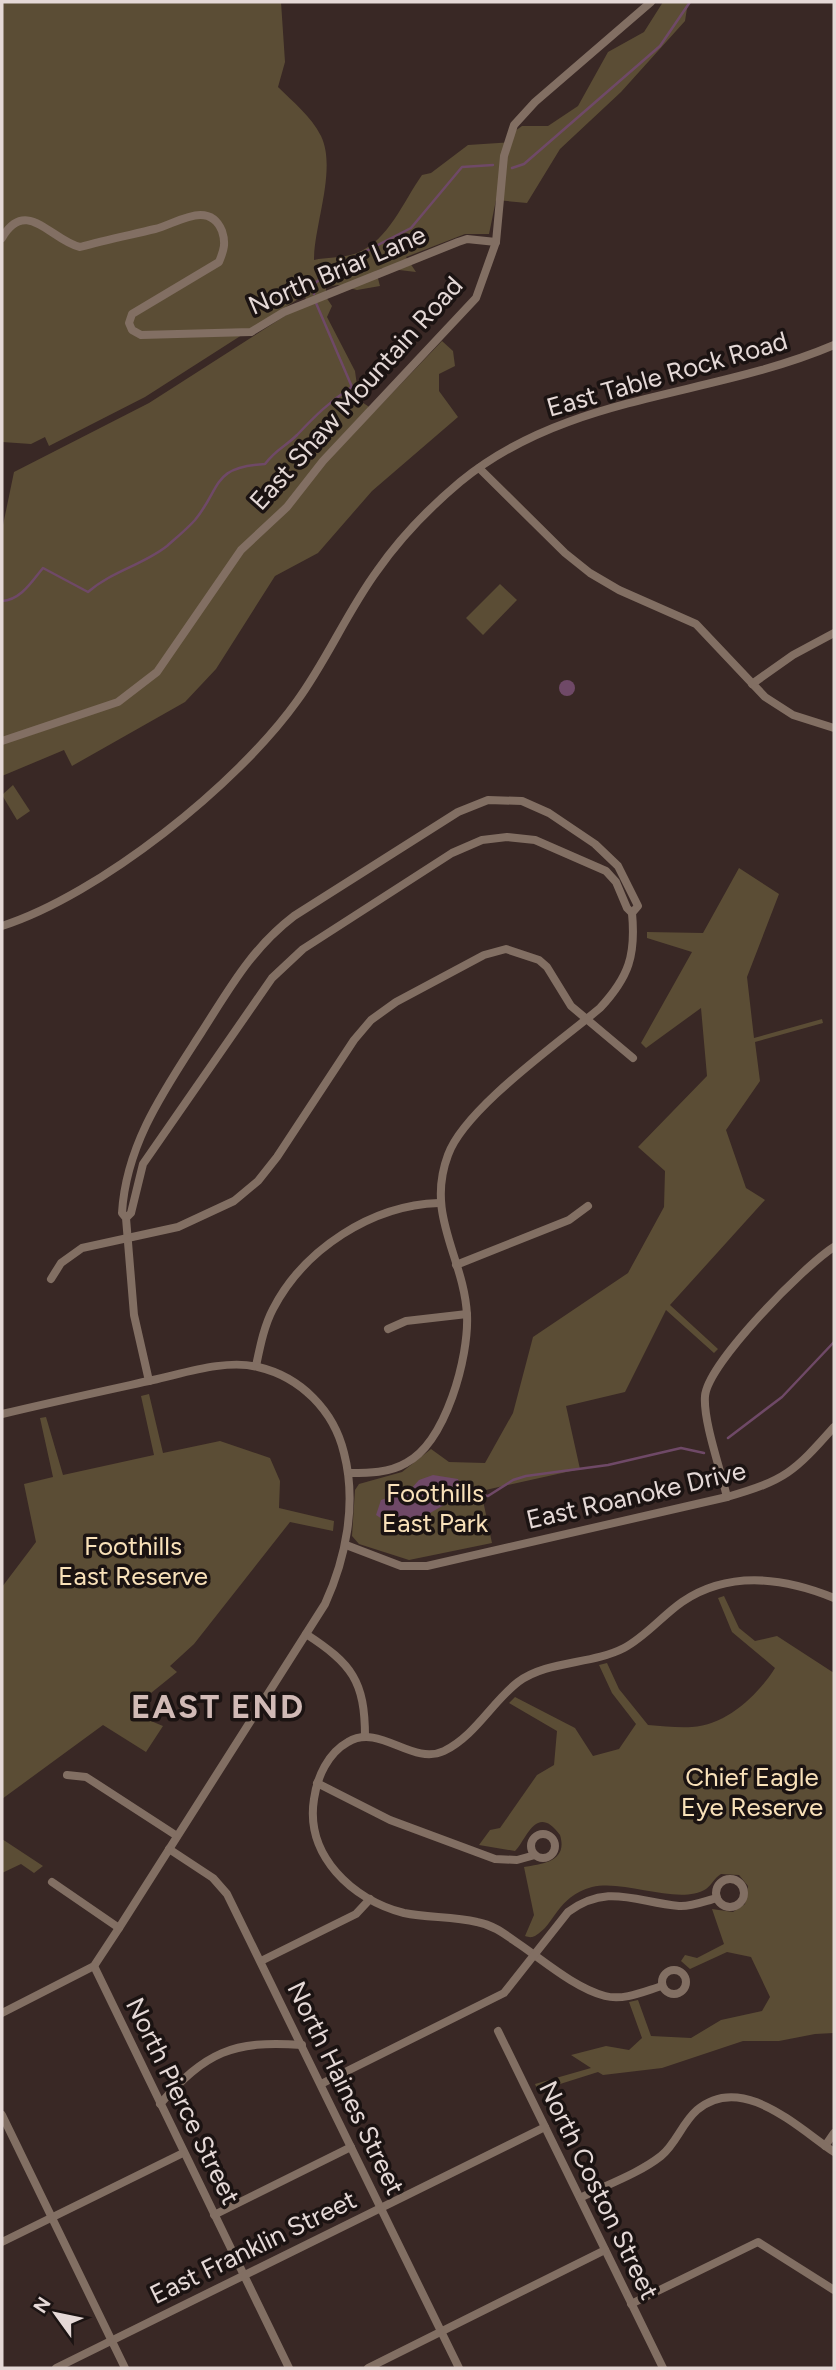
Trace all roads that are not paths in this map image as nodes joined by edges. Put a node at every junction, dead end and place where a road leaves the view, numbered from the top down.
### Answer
1 (651, 2) edge
2 (2, 238) edge
3 (496, 242) junction
4 (834, 345) edge
5 (479, 468) junction
6 (834, 633) edge
7 (752, 684) junction
8 (834, 728) edge
9 (2, 741) edge
10 (632, 913) junction
11 (2, 926) edge
12 (588, 1019) junction
13 (633, 1058) dead end
14 (439, 1203) junction
15 (587, 1206) dead end
16 (126, 1218) junction
17 (128, 1238) junction
18 (834, 1247) edge
19 (456, 1265) junction
20 (51, 1279) dead end
21 (467, 1314) junction
22 (388, 1329) dead end
23 (256, 1366) junction
24 (149, 1381) junction
25 (2, 1414) edge
26 (834, 1427) edge
27 (349, 1473) junction
28 (727, 1497) junction
29 (346, 1545) junction
30 (834, 1598) edge
31 (306, 1634) junction
32 (365, 1737) junction
33 (67, 1775) dead end
34 (317, 1783) junction
35 (177, 1836) junction
36 (169, 1849) junction
37 (535, 1855) dead end
38 (52, 1882) dead end
39 (717, 1898) dead end
40 (370, 1899) junction
41 (119, 1928) junction
42 (535, 1955) junction
43 (261, 1961) junction
44 (94, 1966) junction
45 (662, 1986) dead end
46 (2, 2013) edge
47 (498, 2031) dead end
48 (302, 2045) junction
49 (321, 2084) junction
50 (160, 2104) junction
51 (2, 2115) edge
52 (545, 2127) junction
53 (834, 2133) edge
54 (825, 2146) junction
55 (351, 2147) junction
56 (834, 2152) edge
57 (183, 2153) junction
58 (580, 2198) junction
59 (381, 2208) junction
60 (214, 2214) junction
61 (51, 2217) junction
62 (2, 2242) edge
63 (605, 2250) junction
64 (244, 2276) junction
65 (834, 2290) edge
66 (631, 2304) junction
67 (442, 2332) junction
68 (112, 2341) junction
69 (56, 2368) edge
70 (125, 2368) edge
71 (289, 2368) edge
72 (368, 2368) edge
73 (459, 2368) edge
74 (663, 2368) edge

1 - 3 street, East Shaw Mountain Road
2 - 3 street, North Briar Lane
3 - 9 street, East Shaw Mountain Road
4 - 5 street, East Table Rock Road
5 - 7 street
5 - 11 street, East Table Rock Road
6 - 7 street
7 - 8 street
10 - 12 street
10 - 16 street
10 - 16 street
12 - 13 street
12 - 14 street
12 - 17 street
14 - 19 street
14 - 23 street
15 - 19 street
16 - 17 street
17 - 20 street
17 - 24 street
18 - 28 street
19 - 21 street
21 - 22 street
21 - 27 street
23 - 24 street
23 - 27 street
24 - 25 street
26 - 28 street, East Roanoke Drive
27 - 29 street
28 - 29 street, East Roanoke Drive
29 - 31 street
30 - 32 street
31 - 32 street
31 - 35 street
32 - 34 street
33 - 35 street
34 - 37 street
34 - 40 street
35 - 36 street
36 - 41 street
36 - 43 street, North Haines Street
38 - 41 street
39 - 42 street
40 - 42 street
40 - 43 street
41 - 44 street
42 - 45 street
42 - 49 street
43 - 48 street, North Haines Street
44 - 46 street
44 - 50 street, North Pierce Street
47 - 52 street, North Coston Street
48 - 49 street, North Haines Street
48 - 50 street
49 - 55 street, North Haines Street
50 - 57 street, North Pierce Street
51 - 61 street
52 - 58 street, North Coston Street
52 - 59 street, East Franklin Street
53 - 54 street
54 - 56 street
54 - 58 street
55 - 59 street, North Haines Street
55 - 60 street
57 - 60 street, North Pierce Street
57 - 61 street
58 - 63 street, North Coston Street
59 - 64 street, East Franklin Street
59 - 67 street, North Haines Street
60 - 64 street, North Pierce Street
61 - 62 street
61 - 68 street
63 - 66 street, North Coston Street
63 - 67 street
64 - 68 street, East Franklin Street
64 - 71 street, North Pierce Street
65 - 66 street
66 - 74 street, North Coston Street
67 - 72 street
67 - 73 street, North Haines Street
68 - 69 street, East Franklin Street
68 - 70 street

